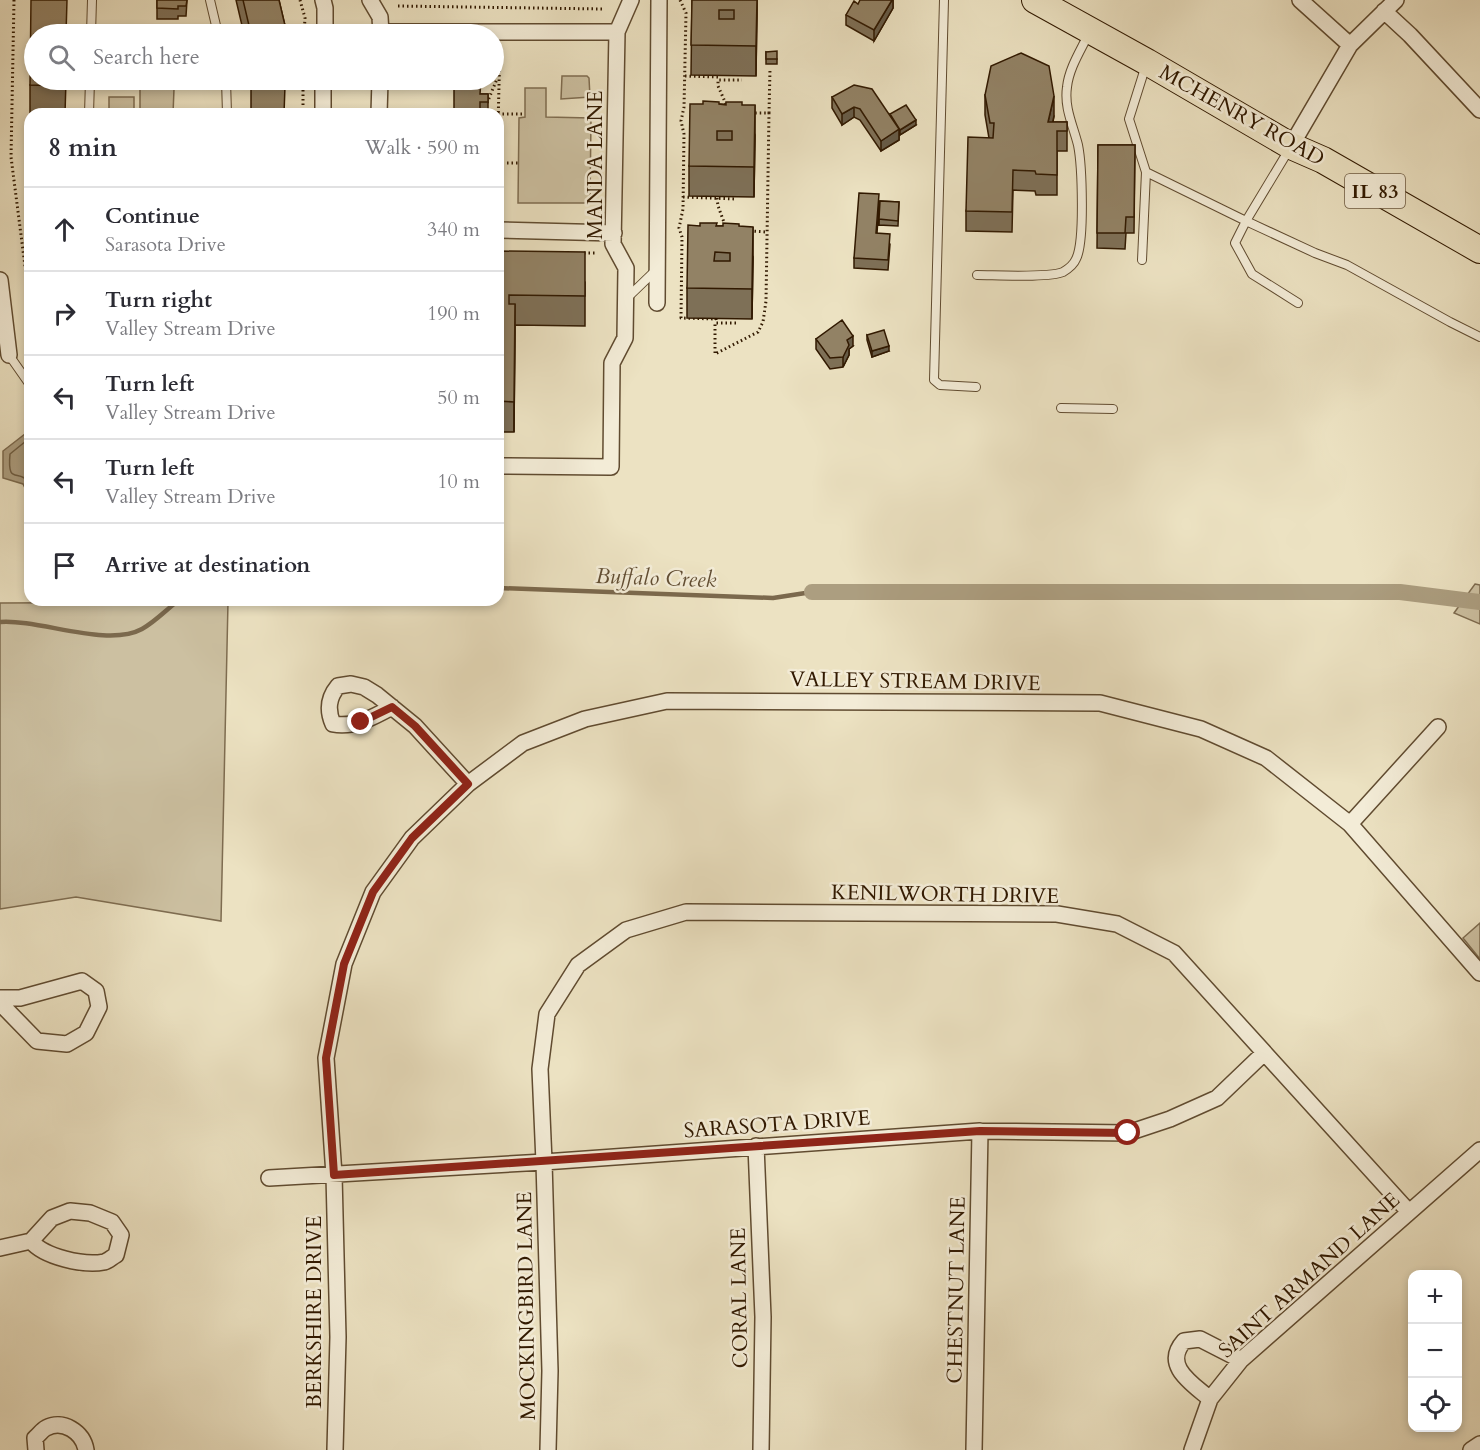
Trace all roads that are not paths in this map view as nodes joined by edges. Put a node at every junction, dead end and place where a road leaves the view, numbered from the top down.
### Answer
1 (92, 0) edge
2 (210, 0) edge
3 (323, 0) edge
4 (370, 0) edge
5 (631, 0) edge
6 (659, 0) edge
7 (944, 0) edge
8 (1035, 0) edge
9 (1300, 0) edge
10 (1395, 0) edge
11 (1384, 11) junction
12 (91, 24) edge
13 (216, 24) edge
14 (324, 24) edge
15 (380, 24) edge
16 (504, 32) edge
17 (616, 32) junction
18 (1090, 32) junction
19 (1350, 45) junction
20 (1147, 62) junction
21 (90, 90) edge
22 (226, 90) edge
23 (323, 90) edge
24 (380, 90) edge
25 (89, 108) edge
26 (227, 108) edge
27 (322, 108) edge
28 (379, 108) edge
29 (1480, 110) edge
30 (1291, 146) junction
31 (1146, 172) junction
32 (1246, 221) junction
33 (504, 230) edge
34 (614, 233) junction
35 (1480, 250) edge
36 (1142, 260) dead end
37 (657, 269) junction
38 (977, 275) dead end
39 (0, 280) edge
40 (626, 299) junction
41 (657, 303) dead end
42 (1298, 303) dead end
43 (1480, 337) edge
44 (9, 354) joint
45 (24, 376) edge
46 (976, 387) dead end
47 (1061, 408) dead end
48 (1113, 409) dead end
49 (504, 466) edge
50 (392, 707) dead end
51 (1438, 727) dead end
52 (468, 784) junction
53 (1350, 824) junction
54 (1480, 973) edge
55 (0, 1001) edge
56 (1264, 1053) junction
57 (980, 1131) junction
58 (756, 1146) junction
59 (1480, 1150) edge
60 (544, 1162) junction
61 (334, 1175) junction
62 (269, 1178) dead end
63 (1409, 1212) junction
64 (32, 1241) junction
65 (0, 1248) edge
66 (1241, 1360) junction
67 (1210, 1399) junction
68 (1480, 1444) edge
69 (36, 1450) edge
70 (86, 1450) edge
71 (335, 1450) edge
72 (548, 1450) edge
73 (760, 1450) edge
74 (974, 1450) edge
75 (1192, 1450) edge
76 (1471, 1450) edge

1 - 12 lane
2 - 13 lane
3 - 14 street
4 - 15 street
5 - 17 street, MANDA LANE
6 - 37 street
7 - 46 lane
8 - 18 main road, MCHENRY ROAD / IL 83
9 - 19 street
10 - 11 street
11 - 19 street
11 - 29 street
16 - 17 street
17 - 34 street, MANDA LANE
18 - 20 main road, MCHENRY ROAD / IL 83
18 - 38 lane
19 - 30 street
20 - 30 main road, MCHENRY ROAD / IL 83
20 - 31 lane
21 - 25 lane
22 - 26 lane
23 - 27 street
24 - 28 street
30 - 32 lane
30 - 35 main road, MCHENRY ROAD / IL 83
31 - 32 lane
31 - 36 lane
32 - 42 lane
32 - 43 lane
33 - 34 street
34 - 40 street, MANDA LANE
37 - 40 lane
37 - 41 street
39 - 44 street
40 - 49 street, MANDA LANE
44 - 45 lane
47 - 48 lane
50 - 52 street
51 - 53 street
52 - 53 street, VALLEY STREAM DRIVE
52 - 61 street, VALLEY STREAM DRIVE
53 - 54 street, VALLEY STREAM DRIVE
55 - 55 street
56 - 57 street, SARASOTA DRIVE
56 - 60 street, KENILWORTH DRIVE
56 - 63 street, KENILWORTH DRIVE
57 - 58 street, SARASOTA DRIVE
57 - 74 street, CHESTNUT LANE
58 - 60 street, SARASOTA DRIVE
58 - 73 street, CORAL LANE
59 - 63 street, SAINT ARMAND LANE
60 - 61 street, SARASOTA DRIVE
60 - 72 street, MOCKINGBIRD LANE
61 - 62 street, SARASOTA DRIVE
61 - 71 street, BERKSHIRE DRIVE
63 - 66 street, SAINT ARMAND LANE
64 - 64 street
64 - 65 street
66 - 67 street, SAINT ARMAND LANE
66 - 67 street
67 - 75 street, SAINT ARMAND LANE
68 - 76 street
69 - 70 street

